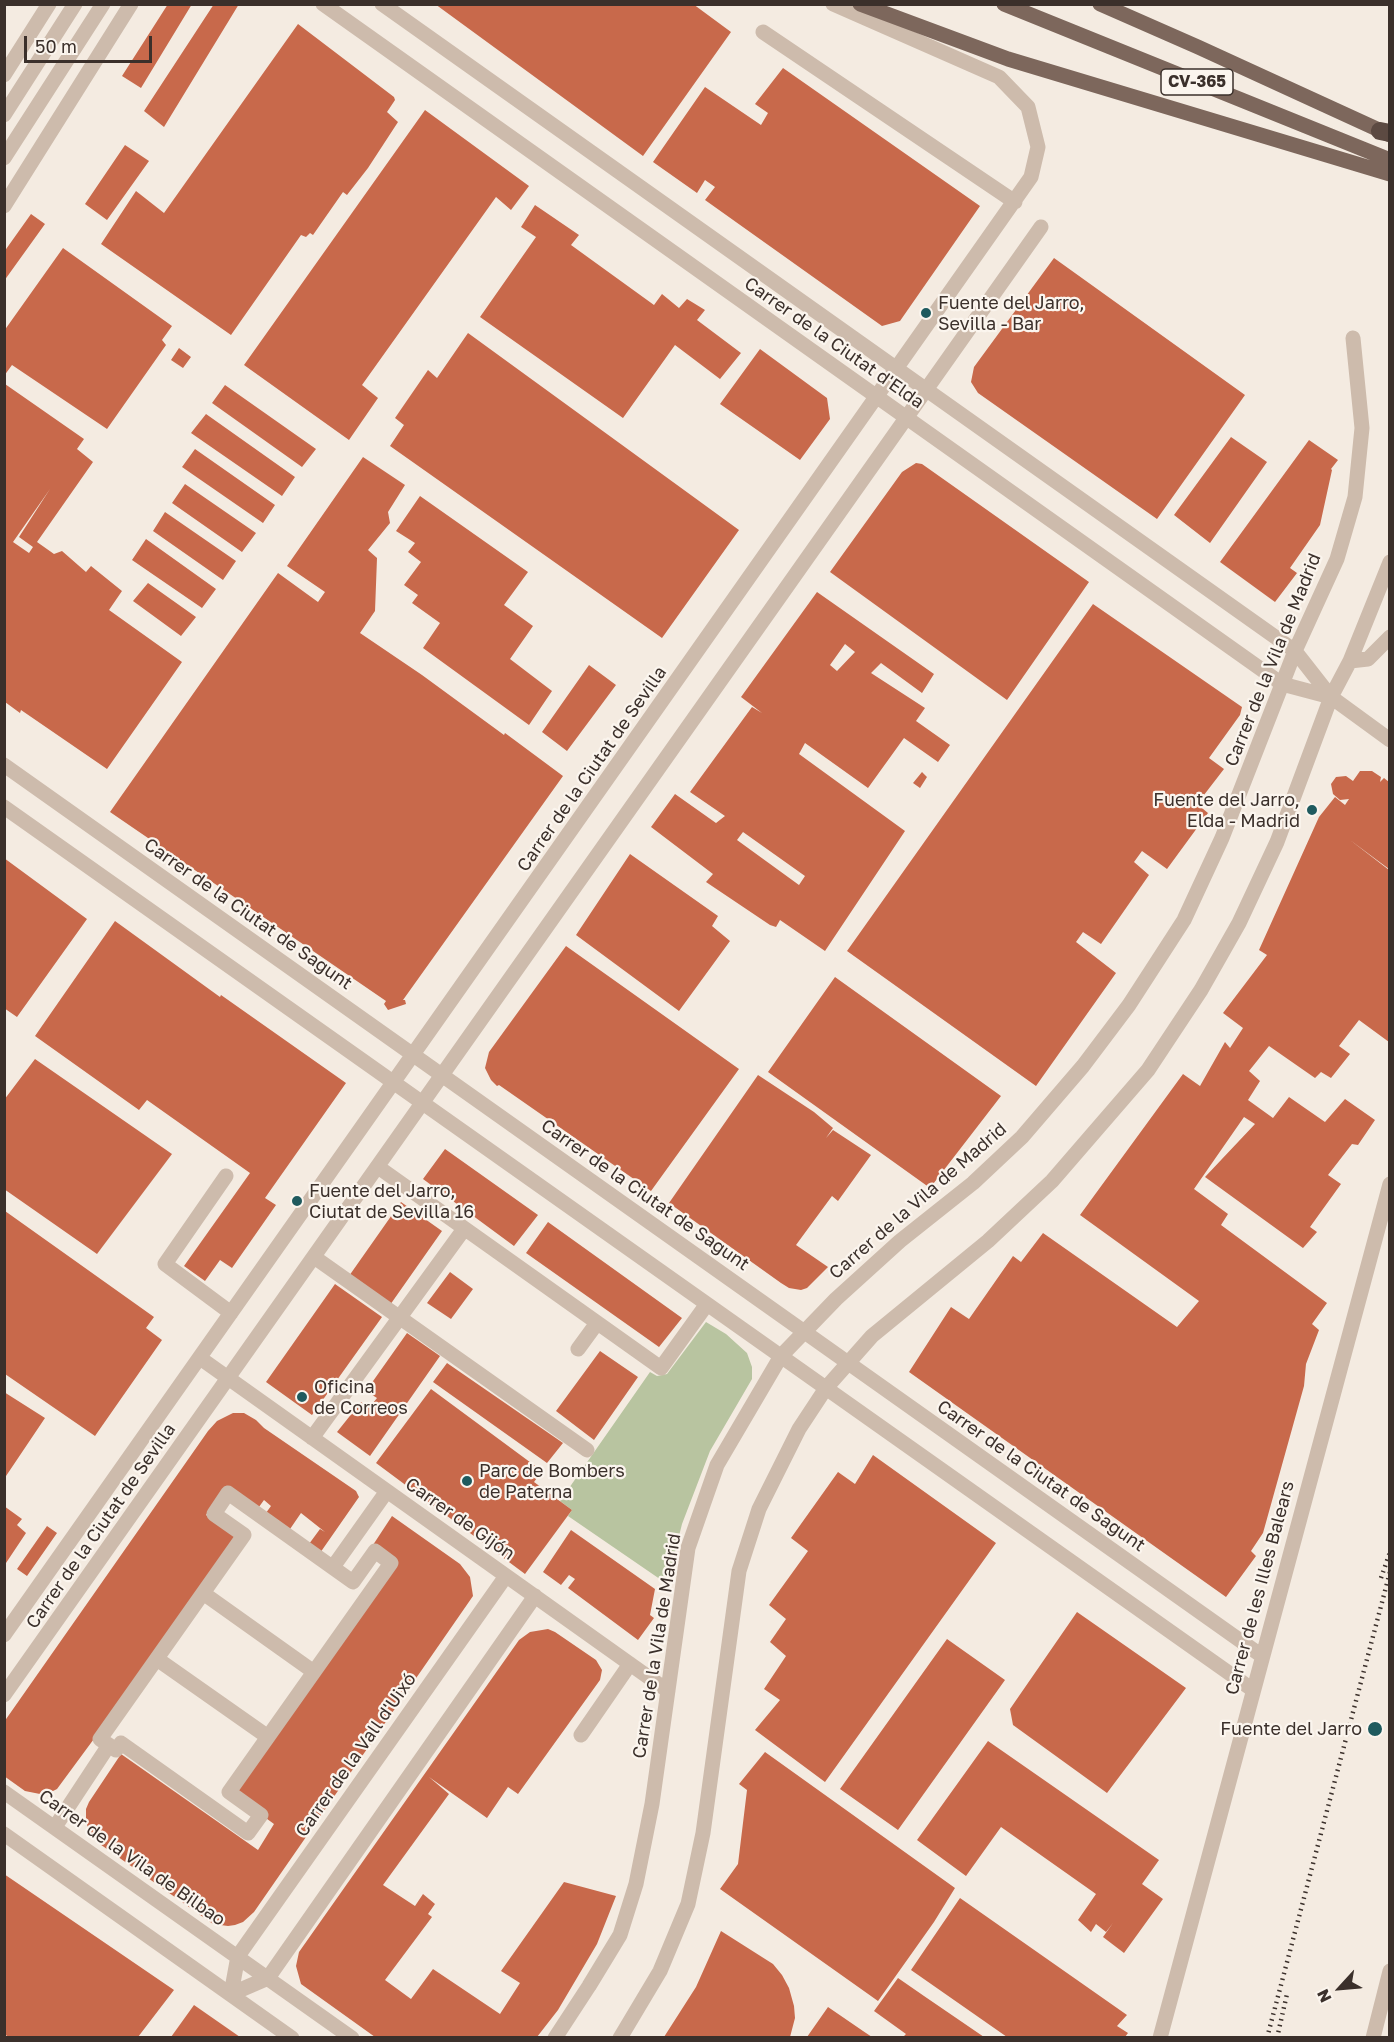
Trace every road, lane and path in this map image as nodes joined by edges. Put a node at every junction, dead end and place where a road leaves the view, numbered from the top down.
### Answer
1 (49, 4) edge
2 (75, 4) edge
3 (103, 4) edge
4 (131, 4) edge
5 (323, 4) edge
6 (382, 4) edge
7 (833, 4) edge
8 (860, 4) edge
9 (1004, 4) edge
10 (1100, 4) edge
11 (763, 32) dead end
12 (4, 75) edge
13 (4, 114) edge
14 (1386, 133) edge
15 (4, 158) edge
16 (1389, 160) edge
17 (1389, 174) edge
18 (1015, 202) junction
19 (4, 206) edge
20 (1041, 228) dead end
21 (1353, 338) dead end
22 (897, 370) junction
23 (926, 390) junction
24 (878, 398) junction
25 (907, 418) junction
26 (1389, 562) edge
27 (1389, 636) edge
28 (1295, 651) junction
29 (1350, 660) junction
30 (1282, 684) junction
31 (1331, 697) junction
32 (1389, 738) edge
33 (4, 765) edge
34 (4, 807) edge
35 (414, 1055) junction
36 (442, 1076) junction
37 (394, 1082) junction
38 (423, 1103) junction
39 (378, 1167) junction
40 (226, 1176) dead end
41 (1389, 1184) edge
42 (464, 1228) junction
43 (314, 1257) junction
44 (707, 1304) junction
45 (231, 1313) junction
46 (400, 1317) junction
47 (597, 1323) junction
48 (803, 1331) junction
49 (578, 1349) dead end
50 (781, 1356) junction
51 (200, 1358) junction
52 (849, 1363) junction
53 (228, 1378) junction
54 (826, 1388) junction
55 (312, 1438) junction
56 (587, 1450) dead end
57 (387, 1491) junction
58 (333, 1567) junction
59 (506, 1576) junction
60 (203, 1593) junction
61 (535, 1596) junction
62 (4, 1635) edge
63 (1262, 1656) junction
64 (157, 1659) junction
65 (630, 1664) junction
66 (314, 1672) junction
67 (1253, 1690) junction
68 (668, 1691) junction
69 (4, 1695) edge
70 (581, 1735) dead end
71 (268, 1737) junction
72 (109, 1745) junction
73 (4, 1791) edge
74 (55, 1827) junction
75 (4, 1834) edge
76 (238, 1956) junction
77 (1389, 1971) edge
78 (268, 1978) junction
79 (231, 1994) junction
80 (292, 2037) edge
81 (352, 2037) edge
82 (555, 2037) edge
83 (620, 2037) edge
84 (1160, 2037) edge
85 (1373, 2037) edge

1 - 12 street
2 - 13 street
3 - 15 street
4 - 19 street
5 - 24 street, Carrer de la Ciutat d'Elda
6 - 22 street, Carrer de la Ciutat d'Elda
7 - 18 street, Carrer de la Ciutat de Sevilla
8 - 17 main road
9 - 16 main road, CV-365
10 - 14 main road
11 - 18 street
18 - 22 street, Carrer de la Ciutat de Sevilla
20 - 23 street, Carrer de la Ciutat de Sevilla
21 - 28 street, Carrer de la Vila de Madrid
22 - 23 street, Carrer de la Ciutat d'Elda
22 - 24 street, Carrer de la Ciutat de Sevilla
23 - 25 street, Carrer de la Ciutat de Sevilla
23 - 28 street, Carrer de la Ciutat d'Elda
24 - 25 street, Carrer de la Ciutat d'Elda
24 - 35 street, Carrer de la Ciutat de Sevilla
25 - 30 street, Carrer de la Ciutat d'Elda
25 - 36 street, Carrer de la Ciutat de Sevilla
26 - 29 street
27 - 29 street
28 - 30 street, Carrer de la Vila de Madrid
28 - 31 street, Carrer de la Ciutat d'Elda
29 - 31 street
30 - 31 street, Carrer de la Ciutat d'Elda
30 - 48 street, Carrer de la Vila de Madrid
31 - 32 street, Carrer de la Ciutat d'Elda
31 - 52 street
33 - 35 street, Carrer de la Ciutat de Sagunt
34 - 37 street
35 - 36 street, Carrer de la Ciutat de Sagunt
35 - 37 street, Carrer de la Ciutat de Sevilla
36 - 38 street, Carrer de la Ciutat de Sevilla
36 - 48 street, Carrer de la Ciutat de Sagunt
37 - 38 street
37 - 45 street, Carrer de la Ciutat de Sevilla
38 - 39 street, Carrer de la Ciutat de Sevilla
38 - 44 street
39 - 42 street
39 - 43 street, Carrer de la Ciutat de Sevilla
40 - 45 street
41 - 63 street, Carrer de les Illes Balears
42 - 46 street
42 - 47 street
43 - 46 street
43 - 53 street, Carrer de la Ciutat de Sevilla
44 - 47 street
44 - 50 street
45 - 51 street, Carrer de la Ciutat de Sevilla
46 - 55 street
46 - 56 street
47 - 49 street
48 - 50 street, Carrer de la Vila de Madrid
48 - 52 street, Carrer de la Ciutat de Sagunt
50 - 54 street
50 - 68 street, Carrer de la Vila de Madrid
51 - 53 street
51 - 62 street, Carrer de la Ciutat de Sevilla
52 - 54 street
52 - 63 street, Carrer de la Ciutat de Sagunt
53 - 55 street, Carrer de Gijón
53 - 69 street, Carrer de la Ciutat de Sevilla
54 - 67 street
54 - 83 street
55 - 57 street, Carrer de Gijón
57 - 58 street
57 - 59 street, Carrer de Gijón
58 - 60 street
58 - 66 street
59 - 61 street, Carrer de Gijón
59 - 76 street, Carrer de la Vall d'Uixó
60 - 64 street
60 - 66 street
61 - 65 street, Carrer de Gijón
61 - 78 street
63 - 67 street, Carrer de les Illes Balears
64 - 71 street
64 - 72 street
65 - 68 street, Carrer de Gijón
65 - 70 street
66 - 71 street
67 - 84 street, Carrer de les Illes Balears
68 - 82 street, Carrer de la Vila de Madrid
71 - 72 street
72 - 74 street
73 - 74 street, Carrer de la Vila de Bilbao
74 - 76 street, Carrer de la Vila de Bilbao
75 - 79 street
76 - 78 street, Carrer de la Vila de Bilbao
76 - 79 street
77 - 85 street
78 - 79 street
78 - 81 street, Carrer de la Vila de Bilbao
79 - 80 street

